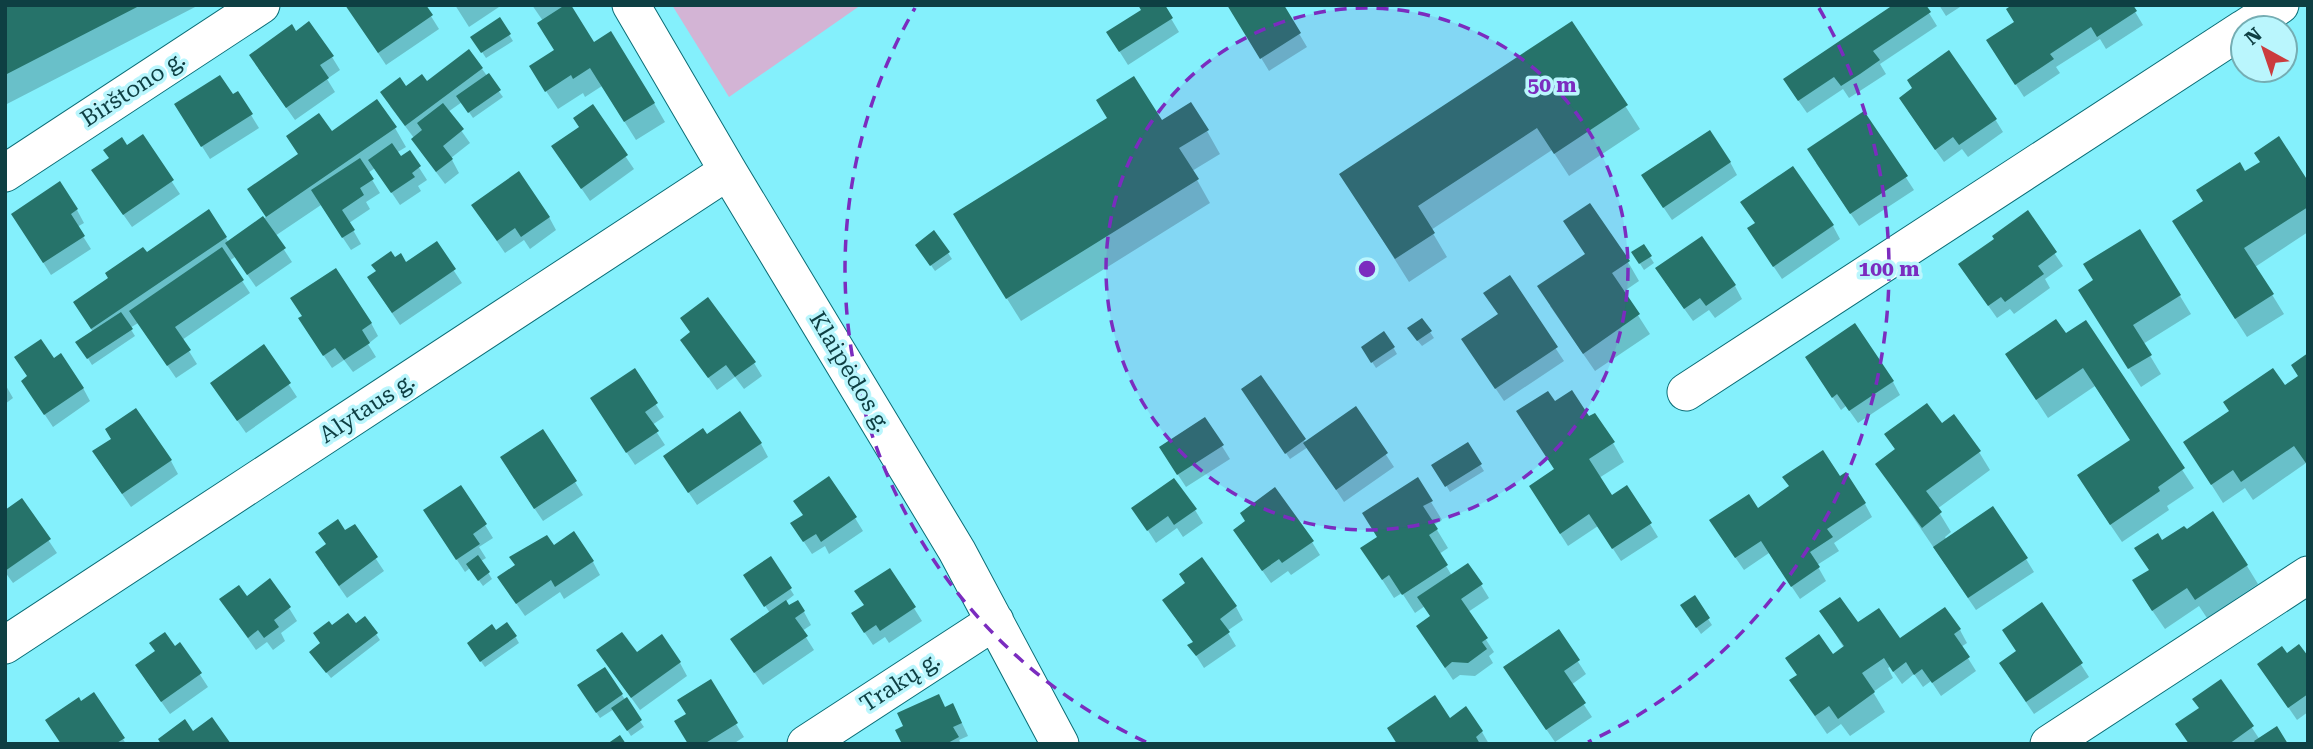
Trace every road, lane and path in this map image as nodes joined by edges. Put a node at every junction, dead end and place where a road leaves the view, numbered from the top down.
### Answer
1 (261, 5) edge
2 (631, 5) edge
3 (2229, 39) edge
4 (728, 171) junction
5 (5, 173) edge
6 (1686, 392) dead end
7 (2308, 575) edge
8 (995, 621) junction
9 (5, 645) edge
10 (806, 744) edge
11 (1060, 744) edge
12 (2049, 744) edge

1 - 5 street, Birštono g.
2 - 4 street, Klaipėdos g.
3 - 6 street
4 - 8 street, Klaipėdos g.
4 - 9 street, Alytaus g.
7 - 12 street
8 - 10 street, Trakų g.
8 - 11 street, Klaipėdos g.

